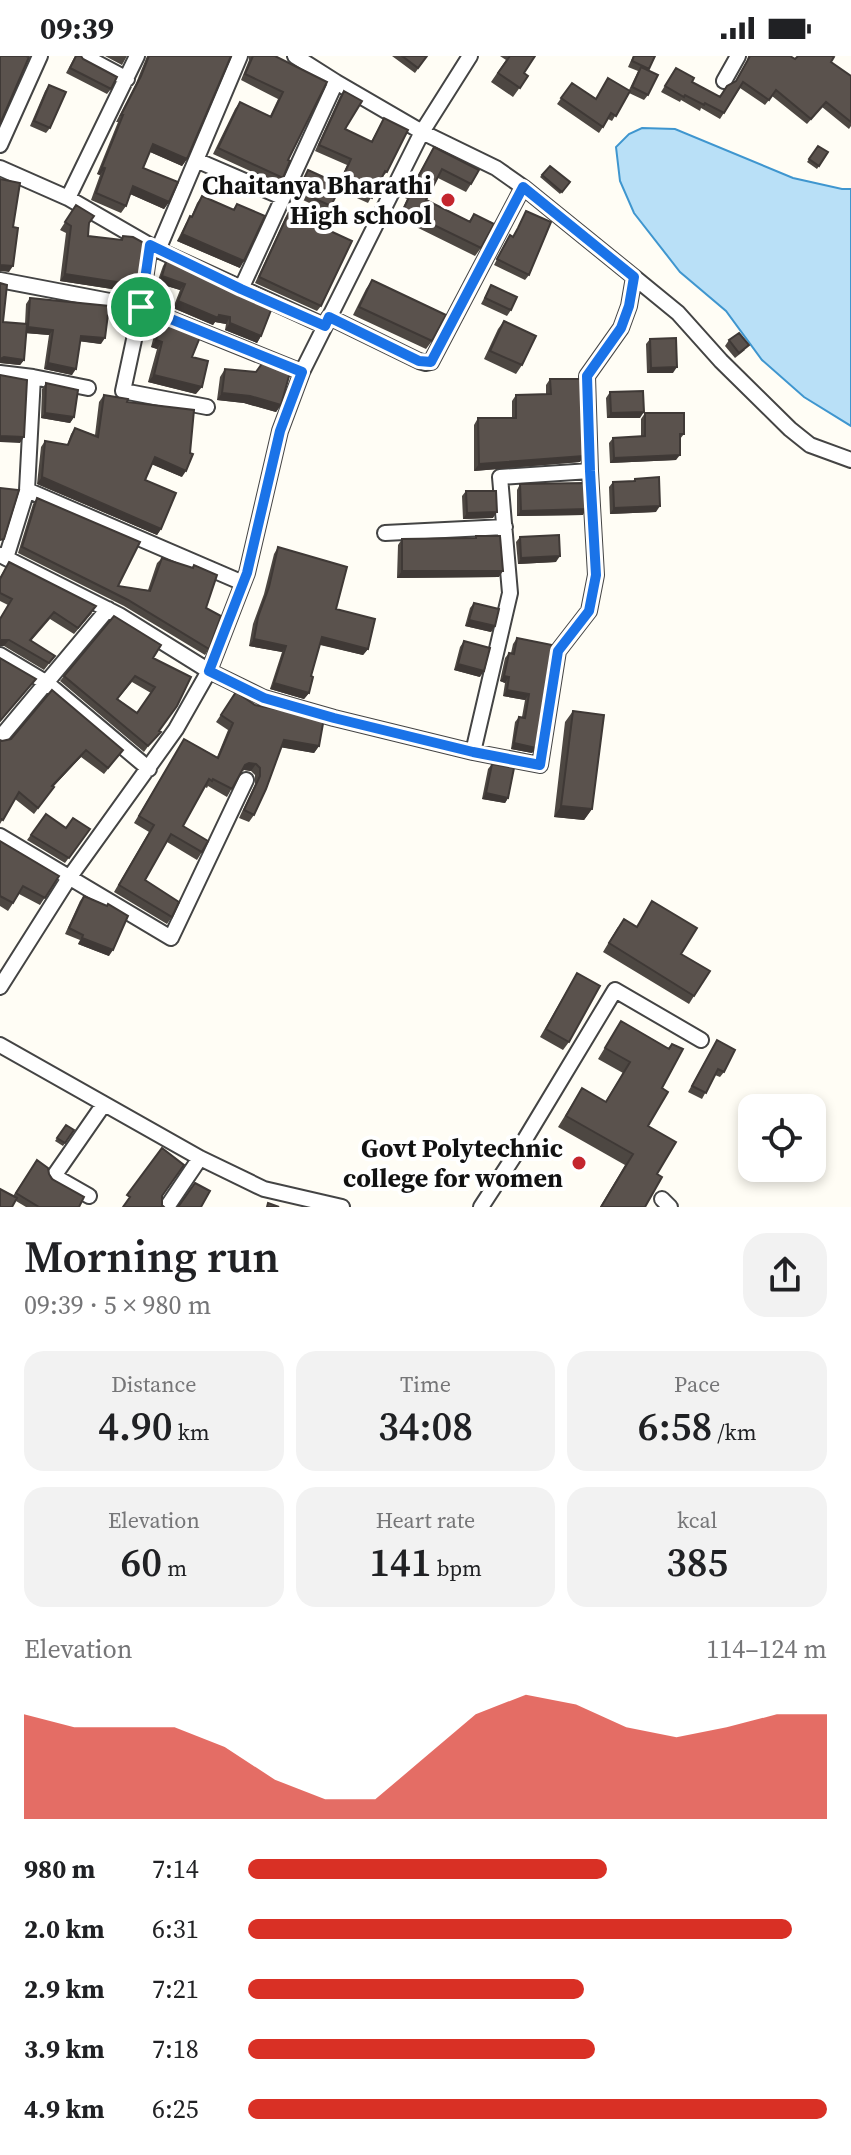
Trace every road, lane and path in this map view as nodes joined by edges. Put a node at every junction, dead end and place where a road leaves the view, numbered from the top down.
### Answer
1 (40, 56) edge
2 (84, 56) edge
3 (137, 56) edge
4 (240, 56) edge
5 (295, 56) edge
6 (470, 56) edge
7 (738, 56) edge
8 (127, 79) junction
9 (724, 81) dead end
10 (336, 82) junction
11 (422, 132) junction
12 (0, 145) edge
13 (196, 160) junction
14 (0, 168) edge
15 (523, 187) junction
16 (282, 197) junction
17 (68, 198) junction
18 (154, 247) junction
19 (634, 277) junction
20 (0, 280) edge
21 (241, 289) junction
22 (141, 307) junction
23 (327, 322) junction
24 (302, 372) junction
25 (0, 373) edge
26 (33, 377) junction
27 (88, 388) dead end
28 (207, 407) dead end
29 (851, 460) edge
30 (590, 471) junction
31 (27, 490) junction
32 (505, 527) junction
33 (385, 533) dead end
34 (3, 556) edge
35 (243, 583) junction
36 (108, 609) junction
37 (0, 655) edge
38 (209, 671) junction
39 (47, 683) junction
40 (0, 738) edge
41 (473, 752) junction
42 (149, 769) junction
43 (246, 780) dead end
44 (0, 836) edge
45 (69, 878) junction
46 (0, 987) edge
47 (701, 1040) dead end
48 (0, 1045) edge
49 (104, 1104) junction
50 (200, 1158) junction
51 (89, 1196) dead end
52 (303, 1203) edge
53 (167, 1207) edge
54 (342, 1207) edge
55 (481, 1207) edge

1 - 12 street
2 - 8 street
3 - 8 street
4 - 13 street
5 - 10 street
6 - 11 street
7 - 9 street
8 - 17 street
10 - 11 street
10 - 16 street
11 - 15 street
11 - 23 street
13 - 16 street
13 - 18 street
14 - 17 street
15 - 19 street
15 - 23 street
16 - 21 street
17 - 18 street
18 - 21 street
18 - 22 street
19 - 29 street
19 - 30 street
20 - 22 street
21 - 23 street
22 - 24 street
22 - 28 street
23 - 24 street
24 - 35 street
25 - 26 street
26 - 27 street
26 - 31 street
30 - 32 street
30 - 41 street
31 - 34 street
31 - 35 street
32 - 33 street
32 - 41 street
34 - 36 street
35 - 38 street
36 - 38 street
36 - 39 street
37 - 39 street
38 - 41 street
38 - 42 street
39 - 40 street
39 - 42 street
42 - 45 street
43 - 45 street
44 - 45 street
45 - 46 street
47 - 55 street
48 - 49 street
49 - 50 street
49 - 51 street
50 - 52 street
50 - 53 street
52 - 54 street

